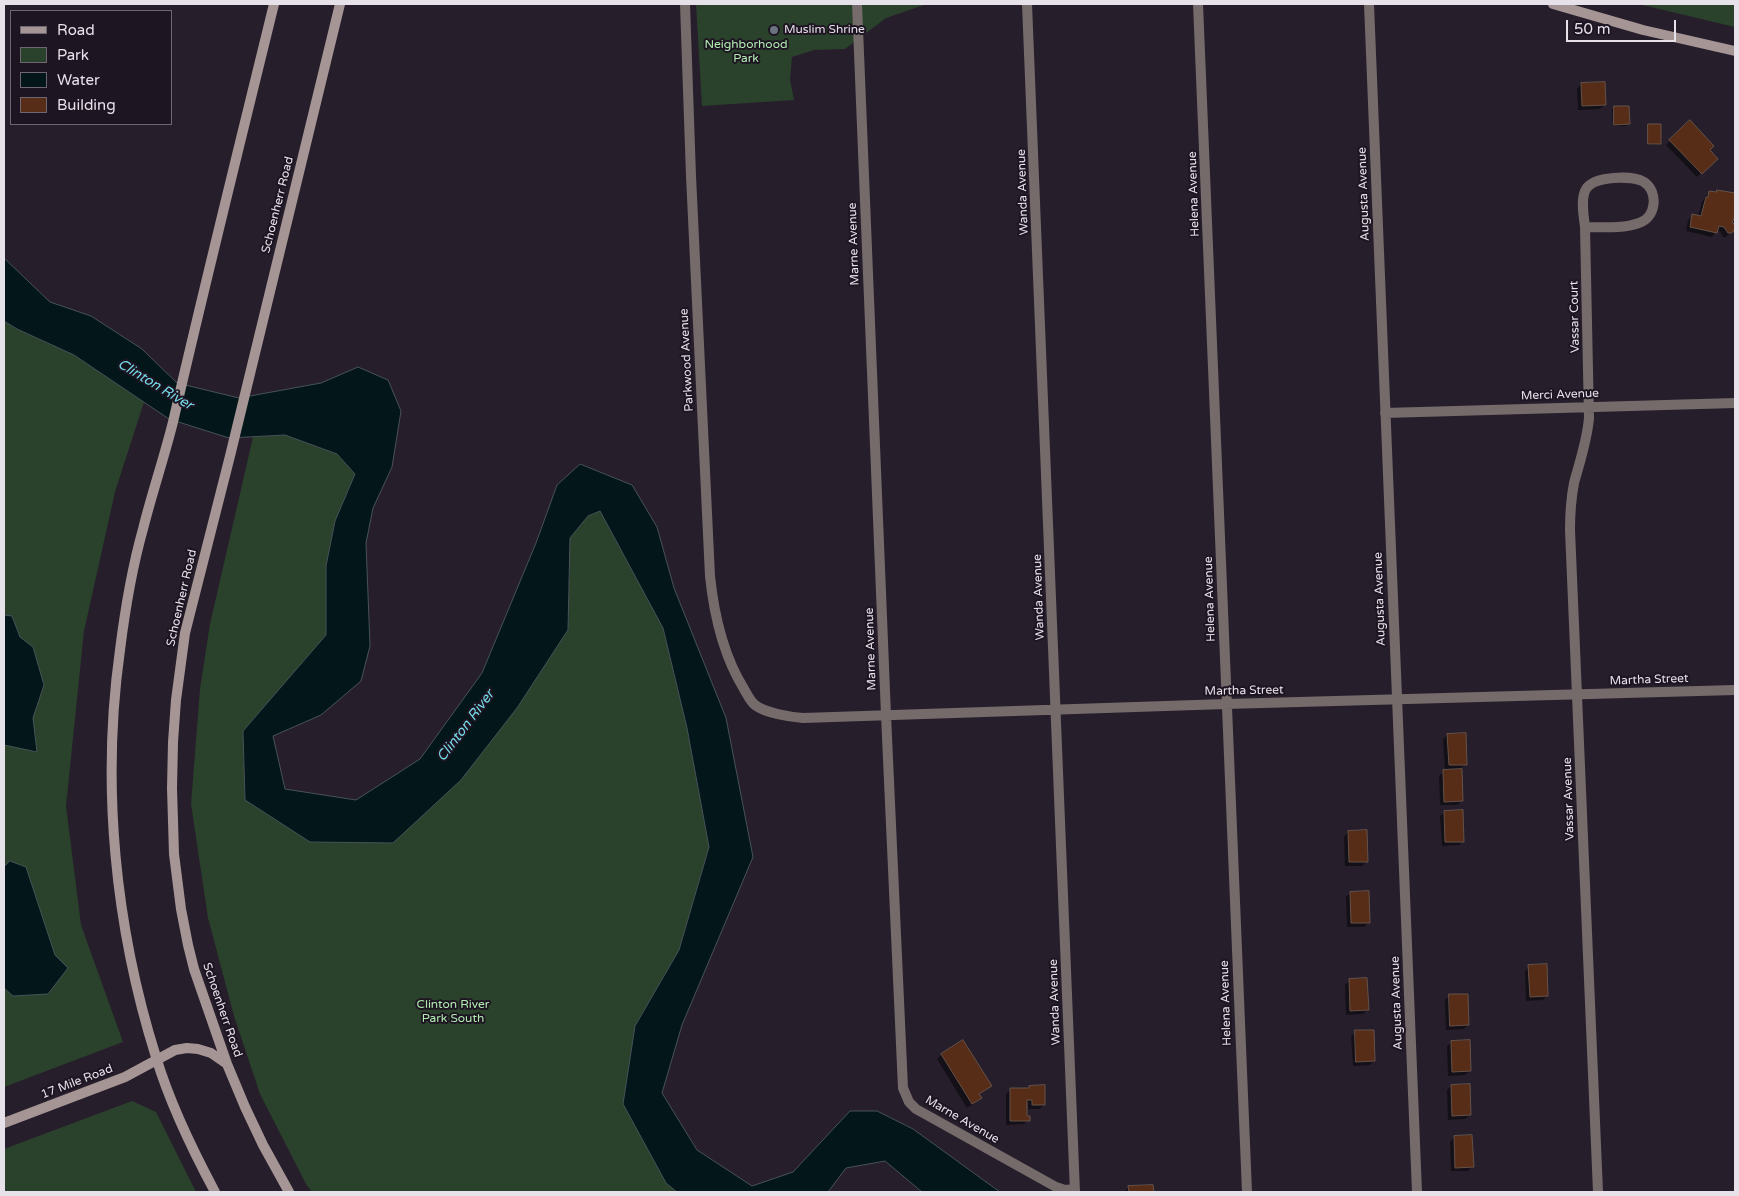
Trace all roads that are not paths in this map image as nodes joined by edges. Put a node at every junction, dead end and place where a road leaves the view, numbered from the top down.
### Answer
1 (274, 4) edge
2 (340, 4) edge
3 (685, 4) edge
4 (857, 4) edge
5 (1027, 4) edge
6 (1198, 4) edge
7 (1369, 4) edge
8 (1553, 4) edge
9 (1735, 51) edge
10 (1585, 227) junction
11 (1735, 402) edge
12 (1589, 407) junction
13 (1385, 413) junction
14 (1735, 690) edge
15 (1577, 694) junction
16 (1397, 700) junction
17 (1226, 704) junction
18 (755, 705) joint
19 (1056, 709) junction
20 (886, 715) junction
21 (156, 1060) junction
22 (228, 1064) junction
23 (4, 1123) edge
24 (1075, 1191) edge
25 (214, 1192) edge
26 (289, 1192) edge
27 (1247, 1192) edge
28 (1417, 1192) edge
29 (1598, 1192) edge

1 - 21 main road
2 - 22 main road, Schoenherr Road
3 - 18 street, Parkwood Avenue
4 - 20 street, Marne Avenue
5 - 19 street, Wanda Avenue
6 - 17 street, Helena Avenue
7 - 13 street, Augusta Avenue
8 - 9 main road
10 - 10 street, Vassar Court
10 - 12 street, Vassar Court
11 - 12 street, Merci Avenue
12 - 13 street, Merci Avenue
12 - 15 street, Vassar Avenue
13 - 16 street, Augusta Avenue
14 - 15 street, Martha Street
15 - 16 street, Martha Street
15 - 29 street, Vassar Avenue
16 - 17 street, Martha Street
16 - 28 street, Augusta Avenue
17 - 19 street, Martha Street
17 - 27 street, Helena Avenue
18 - 20 street, Martha Street
19 - 20 street, Martha Street
19 - 24 street, Wanda Avenue
20 - 24 street, Marne Avenue
21 - 22 main road, 17 Mile Road
21 - 23 main road, 17 Mile Road
21 - 25 main road
22 - 26 main road, Schoenherr Road

